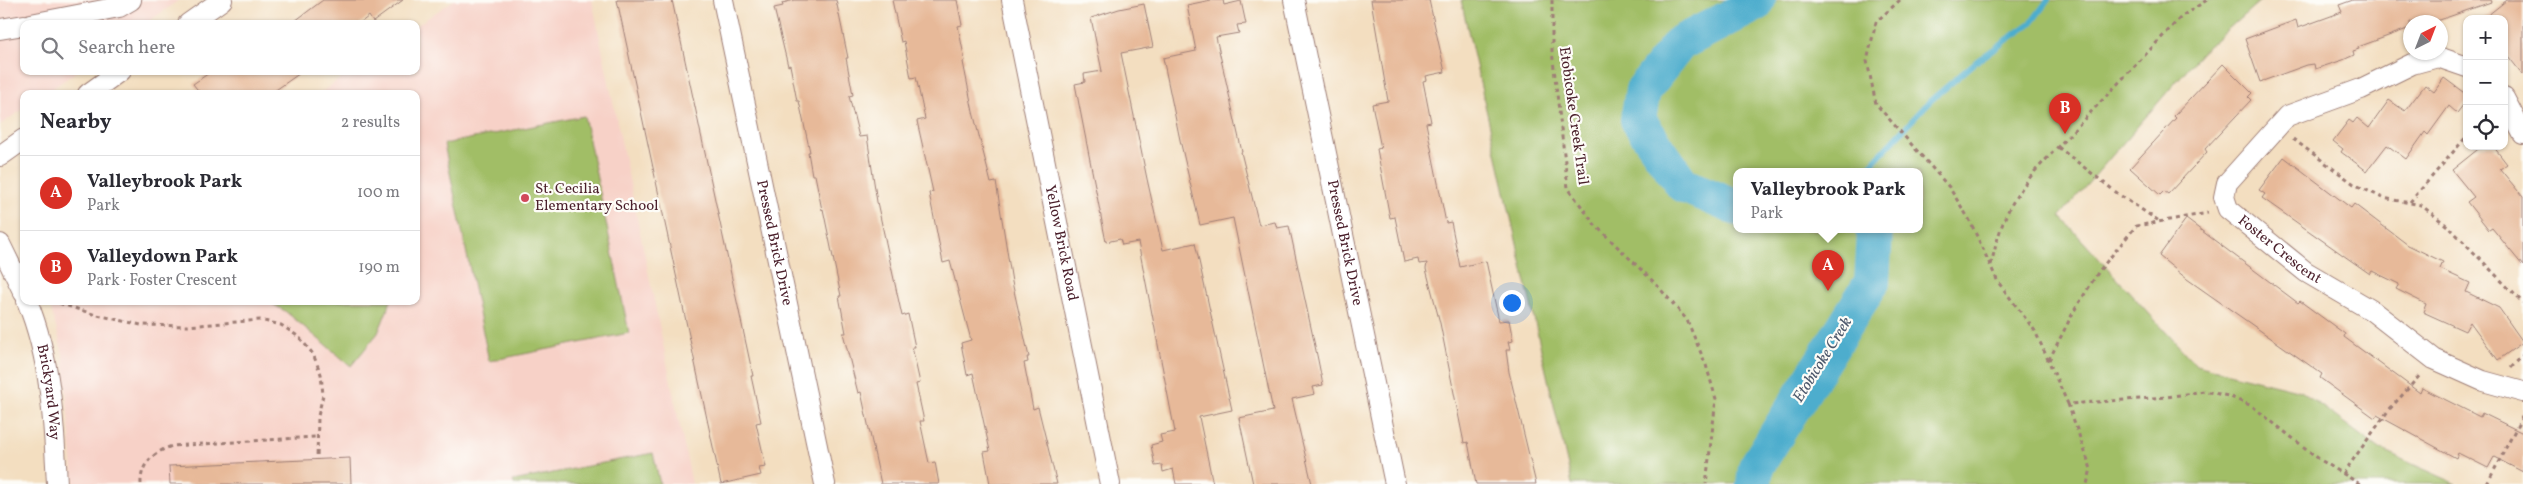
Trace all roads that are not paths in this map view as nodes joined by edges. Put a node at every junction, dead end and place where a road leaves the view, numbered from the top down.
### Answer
1 (131, 0) edge
2 (222, 0) edge
3 (723, 0) edge
4 (1012, 0) edge
5 (1294, 0) edge
6 (52, 20) edge
7 (194, 20) edge
8 (20, 26) edge
9 (0, 30) edge
10 (2463, 66) edge
11 (114, 75) edge
12 (94, 90) edge
13 (2508, 105) edge
14 (2523, 134) edge
15 (20, 142) edge
16 (0, 156) edge
17 (0, 244) edge
18 (20, 285) edge
19 (28, 305) edge
20 (2523, 392) edge
21 (57, 484) edge
22 (825, 484) edge
23 (1110, 484) edge
24 (1395, 484) edge

1 - 6 street
2 - 7 street
3 - 22 street, Pressed Brick Drive
4 - 23 street, Yellow Brick Road
5 - 24 street, Pressed Brick Drive
8 - 9 street
10 - 20 street, Foster Crescent
11 - 12 street
13 - 14 street
15 - 16 street
17 - 18 street
19 - 21 street, Brickyard Way

